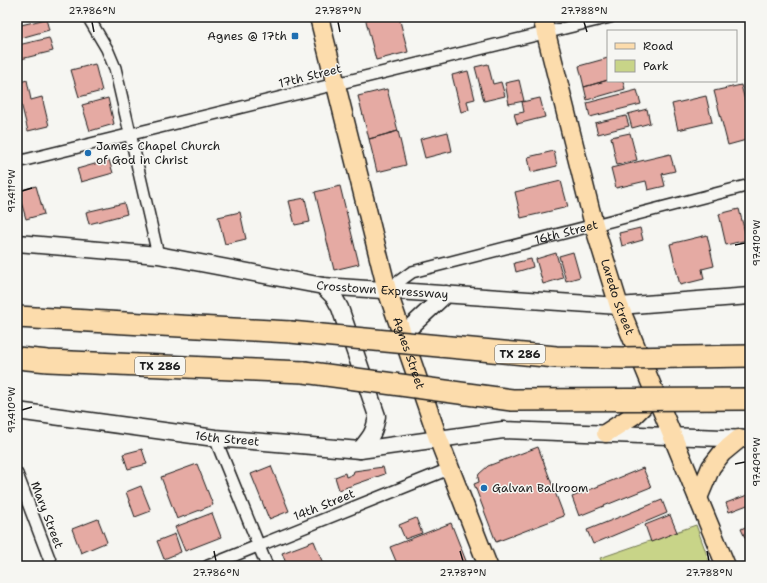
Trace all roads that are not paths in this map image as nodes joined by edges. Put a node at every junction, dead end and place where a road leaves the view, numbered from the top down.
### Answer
1 (88, 17) edge
2 (318, 17) edge
3 (610, 17) edge
4 (544, 25) edge
5 (335, 83) junction
6 (130, 134) junction
7 (17, 162) edge
8 (750, 185) edge
9 (594, 225) junction
10 (17, 243) edge
11 (158, 255) junction
12 (323, 286) junction
13 (387, 290) junction
14 (446, 294) junction
15 (750, 296) edge
16 (619, 306) junction
17 (17, 317) edge
18 (402, 335) junction
19 (750, 356) edge
20 (17, 358) edge
21 (655, 394) junction
22 (750, 399) edge
23 (17, 411) edge
24 (606, 433) junction
25 (673, 436) junction
26 (215, 438) junction
27 (438, 438) junction
28 (744, 439) edge
29 (360, 450) junction
30 (449, 469) junction
31 (17, 474) edge
32 (698, 498) junction
33 (259, 545) junction
34 (52, 566) edge
35 (208, 566) edge
36 (267, 566) edge
37 (488, 566) edge
38 (726, 566) edge

1 - 6 street
2 - 5 main road, Agnes Street
3 - 4 street, 17th Street
4 - 5 street, 17th Street
4 - 9 main road, Laredo Street
5 - 6 street, 17th Street
5 - 13 main road, Agnes Street
6 - 7 street, 17th Street
6 - 11 street
8 - 9 street, 16th Street
9 - 13 street, 16th Street
9 - 16 main road, Laredo Street
10 - 11 main road, Crosstown Expressway
11 - 12 main road, Crosstown Expressway
12 - 13 main road, Crosstown Expressway
12 - 29 main road
13 - 14 main road, Crosstown Expressway
13 - 18 main road, Agnes Street
14 - 16 main road, Crosstown Expressway
14 - 18 main road
15 - 16 main road, Crosstown Expressway
16 - 21 main road, Laredo Street
17 - 19 highway, TX 286, bridge
18 - 27 main road, Agnes Street
20 - 22 highway, TX 286, bridge
21 - 24 main road
21 - 25 main road, Laredo Street
23 - 26 main road, 16th Street
24 - 25 main road
24 - 27 main road
25 - 28 main road
25 - 32 main road, Laredo Street
26 - 29 main road, 16th Street
26 - 33 street
27 - 29 main road, 16th Street
27 - 30 main road, Agnes Street
28 - 32 main road
30 - 33 street, 14th Street
30 - 37 main road, Agnes Street
31 - 34 street, Mary Street
32 - 38 main road, Laredo Street
33 - 35 street, 14th Street
33 - 36 street

